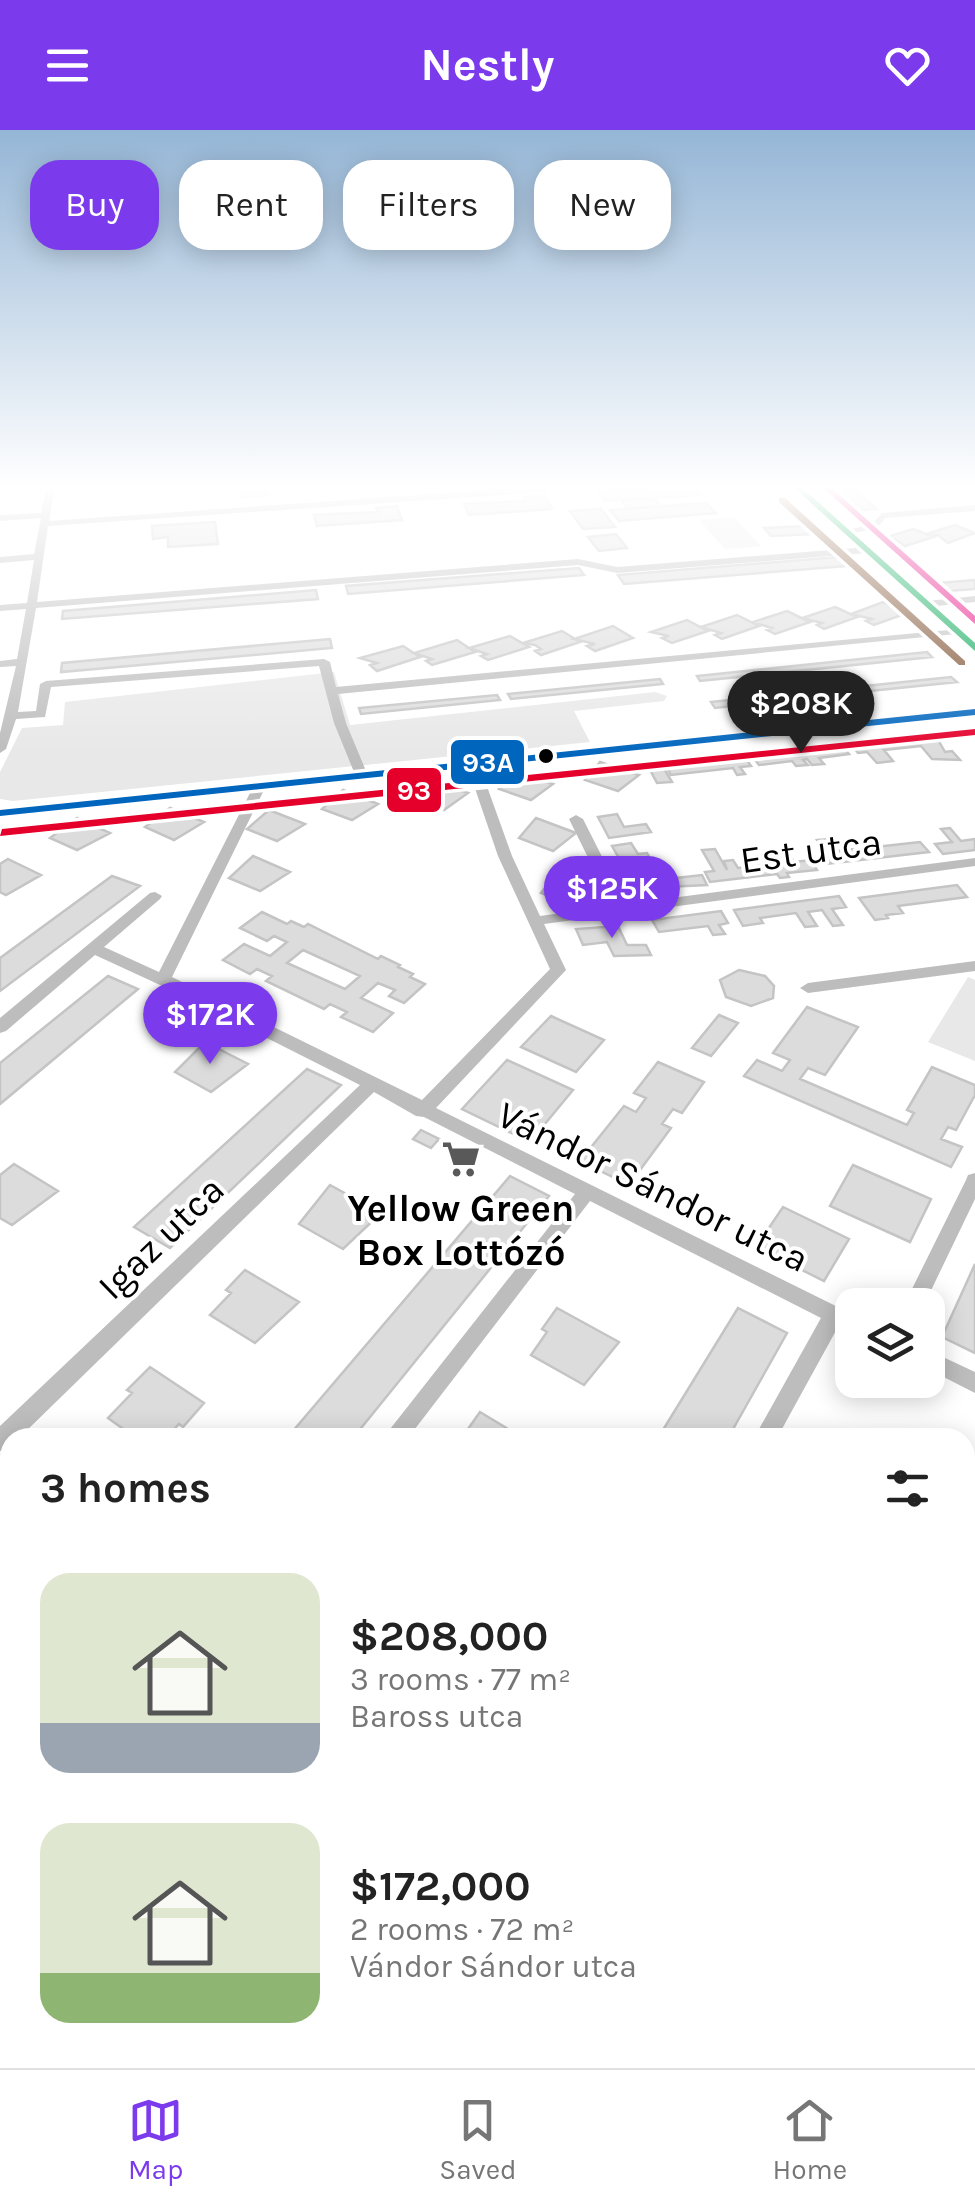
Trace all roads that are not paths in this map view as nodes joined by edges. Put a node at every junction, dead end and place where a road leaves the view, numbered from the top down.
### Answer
1 (36, 575) edge
2 (412, 575) edge
3 (895, 575) edge
4 (975, 600) edge
5 (927, 604) junction
6 (34, 606) junction
7 (0, 608) edge
8 (956, 630) junction
9 (975, 648) edge
10 (22, 662) junction
11 (0, 664) edge
12 (332, 691) junction
13 (975, 712) edge
14 (7, 725) edge
15 (0, 749) edge
16 (473, 765) junction
17 (362, 776) junction
18 (259, 786) junction
19 (0, 813) edge
20 (576, 819) dead end
21 (975, 862) edge
22 (155, 896) dead end
23 (621, 909) junction
24 (536, 921) junction
25 (94, 948) junction
26 (975, 966) edge
27 (163, 979) junction
28 (808, 988) dead end
29 (0, 1027) edge
30 (371, 1085) junction
31 (422, 1111) junction
32 (975, 1180) edge
33 (586, 1193) junction
34 (922, 1288) edge
35 (835, 1316) edge
36 (835, 1332) edge
37 (945, 1368) edge
38 (975, 1383) edge
39 (14, 1428) edge
40 (402, 1428) edge
41 (772, 1428) edge

1 - 6 street
2 - 6 street
3 - 5 street
4 - 5 street
5 - 8 street
6 - 7 street
6 - 10 street
8 - 9 street
8 - 12 street
10 - 11 street
10 - 14 street
12 - 14 street
12 - 17 street
13 - 16 street
14 - 15 street
16 - 17 street
16 - 24 street
17 - 18 street
18 - 19 street
18 - 27 street
20 - 23 street
21 - 23 street, Est utca
22 - 25 street
23 - 24 street, Est utca
24 - 31 street, Vándor Sándor utca
25 - 27 street, Vándor Sándor utca
25 - 29 street
26 - 28 street
27 - 30 street, Vándor Sándor utca
30 - 31 street, Vándor Sándor utca
30 - 39 street, Igaz utca
31 - 33 street, Vándor Sándor utca
32 - 34 street
33 - 35 street, Vándor Sándor utca
33 - 40 street
36 - 41 street
37 - 38 street

